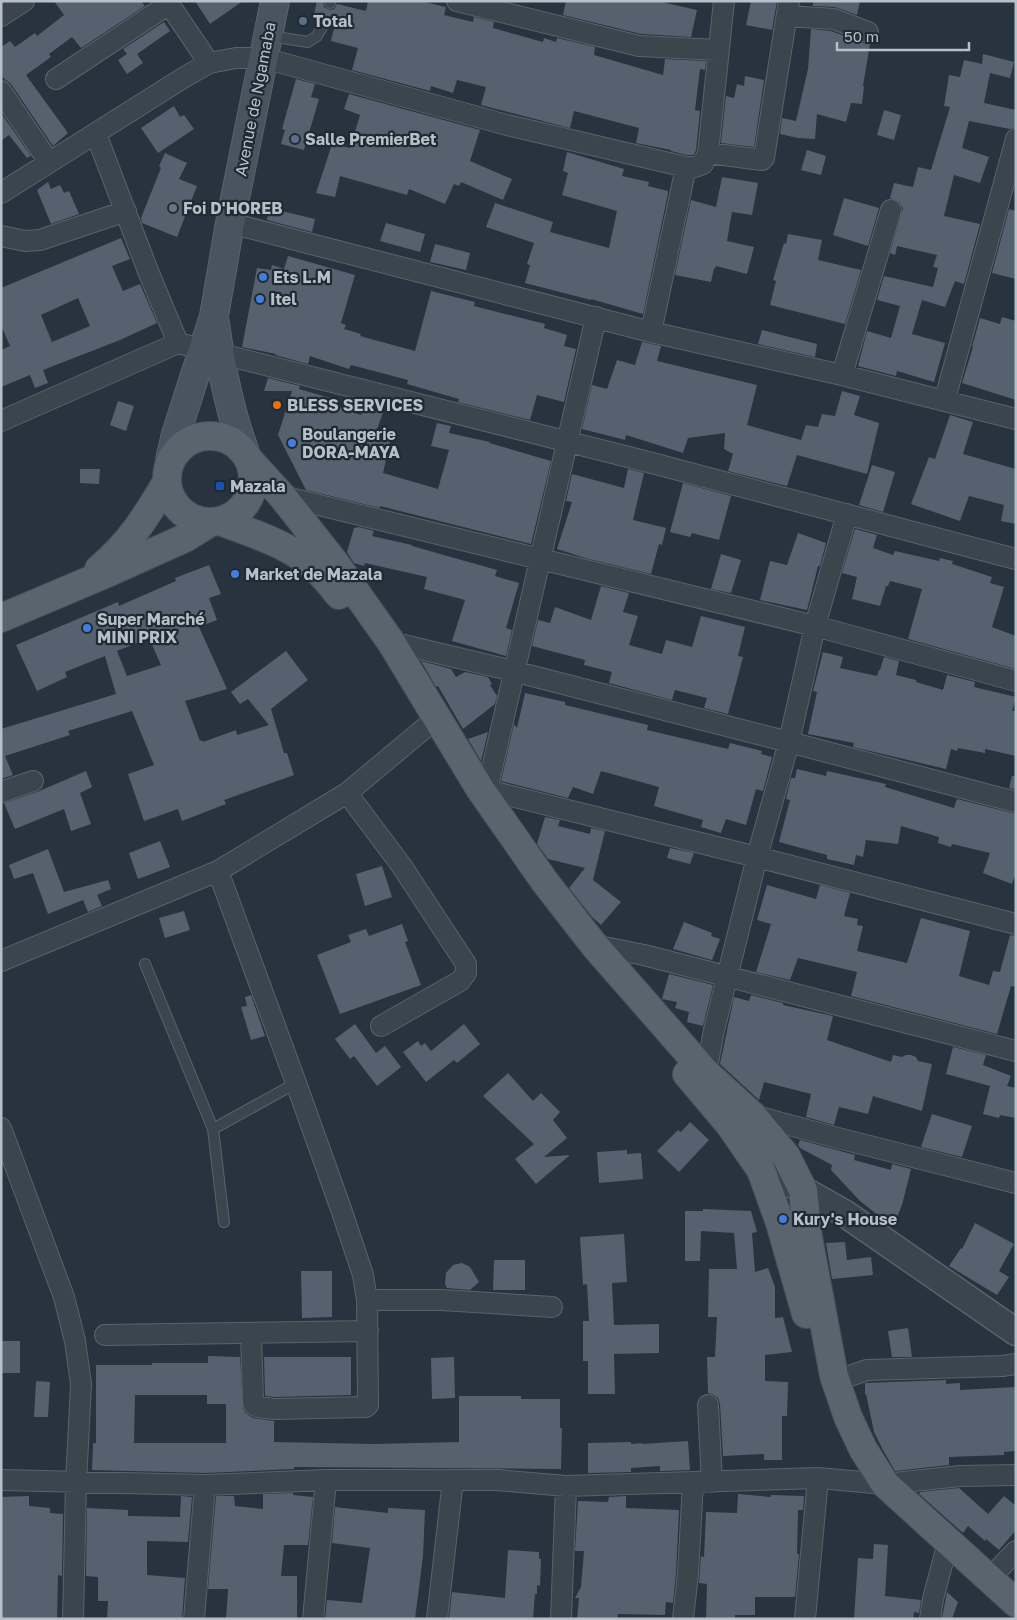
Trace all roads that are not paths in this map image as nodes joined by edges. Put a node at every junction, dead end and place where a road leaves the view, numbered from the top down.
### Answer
1 (24, 1) edge
2 (275, 1) edge
3 (457, 1) edge
4 (724, 1) edge
5 (168, 2) edge
6 (788, 9) edge
7 (1, 16) edge
8 (325, 22) dead end
9 (868, 32) dead end
10 (266, 47) junction
11 (718, 50) junction
12 (209, 63) junction
13 (56, 79) dead end
14 (1, 91) edge
15 (96, 134) junction
16 (1016, 139) edge
17 (708, 152) junction
18 (49, 162) junction
19 (686, 166) junction
20 (1, 193) edge
21 (891, 210) dead end
22 (126, 211) junction
23 (230, 223) junction
24 (1, 236) edge
25 (596, 317) junction
26 (651, 332) junction
27 (200, 349) junction
28 (842, 375) junction
29 (945, 400) junction
30 (2, 419) edge
31 (1016, 419) edge
32 (568, 441) junction
33 (247, 456) junction
34 (168, 472) junction
35 (282, 496) junction
36 (847, 514) junction
37 (215, 521) junction
38 (541, 558) junction
39 (1016, 559) edge
40 (81, 585) junction
41 (1, 618) edge
42 (815, 626) junction
43 (391, 642) junction
44 (513, 671) junction
45 (1016, 681) edge
46 (426, 727) junction
47 (789, 742) junction
48 (33, 781) dead end
49 (483, 789) junction
50 (1, 792) edge
51 (347, 792) junction
52 (1016, 802) edge
53 (757, 857) junction
54 (218, 871) junction
55 (1016, 924) edge
56 (594, 945) junction
57 (1, 961) edge
58 (145, 964) dead end
59 (728, 978) junction
60 (380, 1026) dead end
61 (1016, 1051) edge
62 (706, 1073) junction
63 (296, 1083) junction
64 (752, 1115) junction
65 (1, 1128) edge
66 (213, 1128) junction
67 (786, 1156) junction
68 (760, 1169) junction
69 (1016, 1183) edge
70 (804, 1190) junction
71 (224, 1222) dead end
72 (872, 1232) junction
73 (367, 1300) junction
74 (552, 1307) dead end
75 (368, 1331) junction
76 (1016, 1332) edge
77 (251, 1333) junction
78 (105, 1335) dead end
79 (1016, 1364) edge
80 (835, 1378) junction
81 (708, 1405) dead end
82 (1016, 1475) edge
83 (818, 1478) junction
84 (1, 1480) edge
85 (326, 1480) junction
86 (453, 1480) junction
87 (702, 1482) junction
88 (76, 1483) junction
89 (885, 1484) junction
90 (205, 1485) junction
91 (566, 1486) junction
92 (948, 1542) junction
93 (1016, 1551) edge
94 (989, 1579) junction
95 (1016, 1603) edge
96 (73, 1619) edge
97 (194, 1619) edge
98 (313, 1619) edge
99 (437, 1619) edge
100 (561, 1619) edge
101 (683, 1619) edge
102 (805, 1619) edge
103 (930, 1619) edge

1 - 7 street
2 - 10 main road, Avenue de Ngamaba
3 - 11 street
4 - 11 street
5 - 12 street
5 - 13 street
6 - 9 street
6 - 17 street
8 - 10 lane
10 - 12 street
10 - 19 street
10 - 23 main road, Avenue de Ngamaba
11 - 17 street
12 - 15 street
14 - 18 street
15 - 18 street
15 - 22 street
16 - 29 street
17 - 19 street
18 - 20 street
19 - 26 street
21 - 28 street
22 - 24 street
22 - 27 street
23 - 25 street
23 - 27 main road, Avenue de Ngamaba
25 - 26 street
25 - 32 street
26 - 28 street
27 - 30 street
27 - 32 street
27 - 33 main road, Avenue de Ngamaba
27 - 34 main road, Avenue de Ngamaba
28 - 29 street
29 - 31 street
32 - 36 street
32 - 38 street
33 - 34 main road
33 - 35 main road
33 - 37 main road
34 - 37 main road
34 - 40 main road
35 - 38 street
35 - 43 main road
36 - 39 street
36 - 42 street
37 - 40 main road
37 - 46 main road
38 - 42 street
38 - 44 street
40 - 41 main road
42 - 45 street
42 - 47 street
43 - 44 street
43 - 49 main road
44 - 47 street
44 - 49 street
46 - 51 street
46 - 68 main road
47 - 52 street
47 - 53 street
48 - 50 street
49 - 53 street
49 - 56 main road
51 - 54 street
51 - 60 street
53 - 55 street
53 - 59 street
54 - 57 street
54 - 63 street
56 - 59 street
56 - 62 main road
58 - 66 lane
59 - 61 street
59 - 62 street
62 - 64 main road
63 - 66 lane
63 - 73 street
64 - 67 main road
64 - 69 street
65 - 88 street
66 - 71 lane
67 - 68 street
67 - 70 main road
67 - 72 street
68 - 70 street
68 - 80 main road
70 - 72 street
70 - 80 main road
72 - 76 street
73 - 74 street
73 - 75 street
75 - 77 street
75 - 77 street
77 - 78 street
79 - 80 street
80 - 89 main road
81 - 87 street
82 - 89 street
83 - 87 street
83 - 89 street
83 - 102 street
84 - 88 street
85 - 86 street
85 - 90 street
85 - 98 street
86 - 91 street
86 - 99 street
87 - 91 street
87 - 101 street
88 - 90 street
88 - 96 street
89 - 92 main road
90 - 97 street
91 - 100 street
92 - 94 main road
92 - 103 street
93 - 94 street
94 - 95 main road

